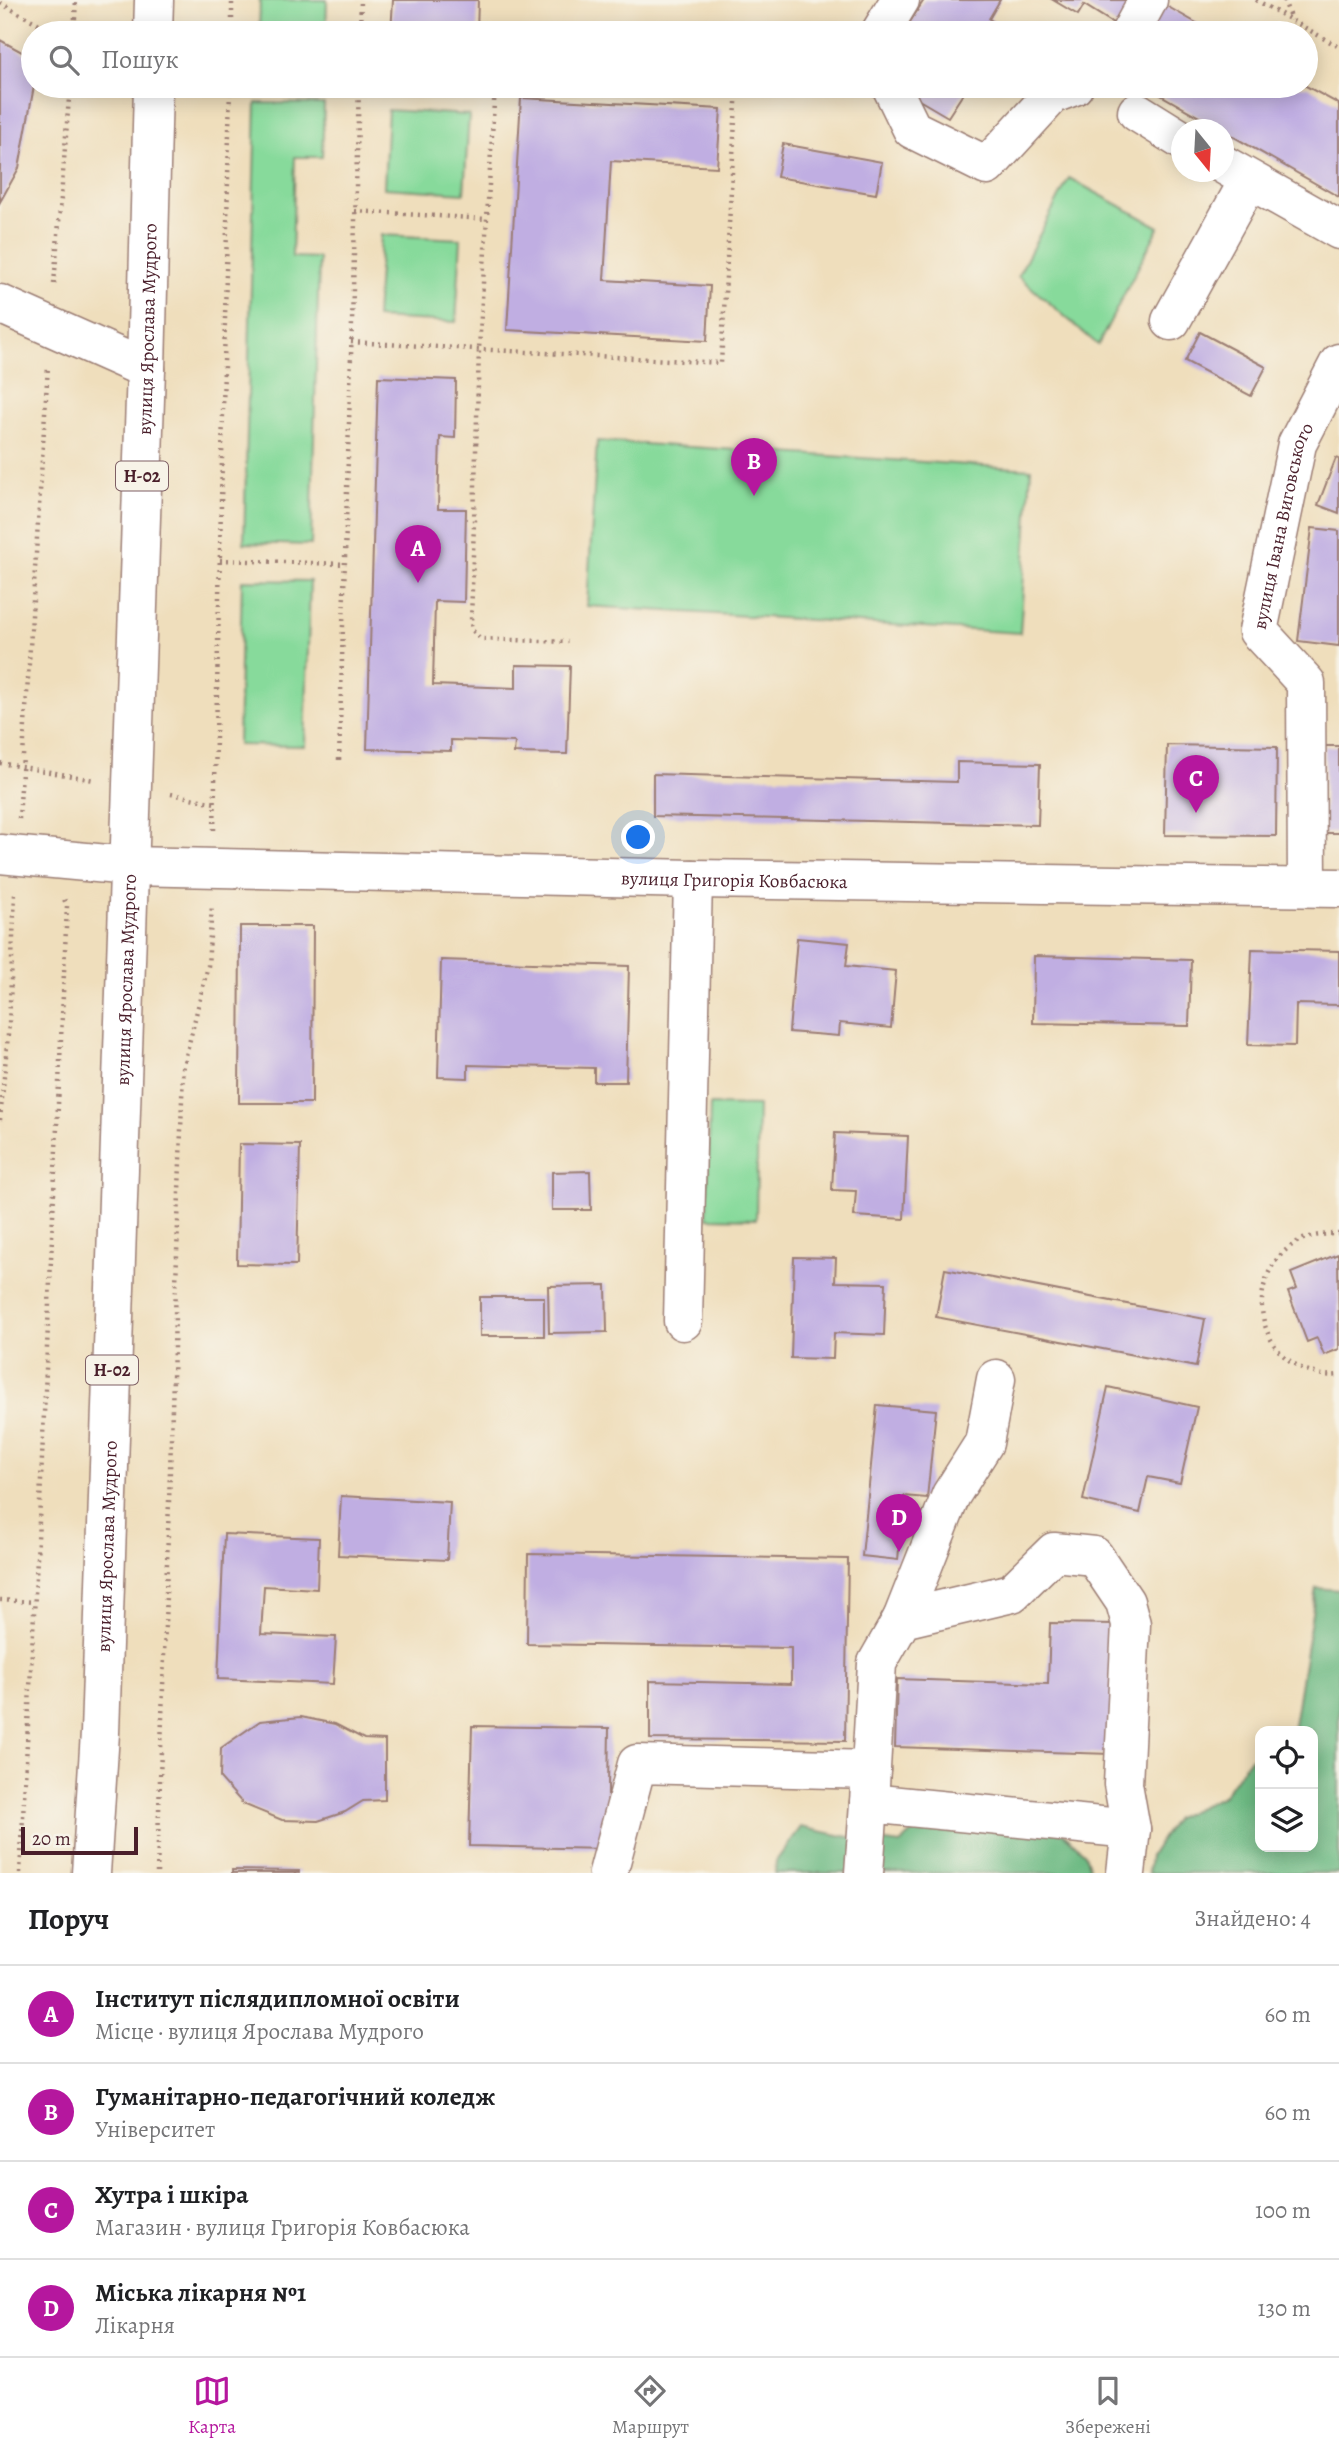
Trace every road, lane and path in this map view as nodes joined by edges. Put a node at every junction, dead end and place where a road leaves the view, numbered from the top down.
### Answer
1 (76, 0) edge
2 (154, 0) edge
3 (232, 0) edge
4 (361, 0) edge
5 (900, 0) edge
6 (1149, 0) edge
7 (1256, 0) edge
8 (1284, 0) edge
9 (0, 3) edge
10 (34, 21) edge
11 (75, 21) edge
12 (153, 21) edge
13 (232, 21) edge
14 (360, 21) edge
15 (887, 21) edge
16 (1137, 21) edge
17 (1292, 21) joint
18 (1318, 35) edge
19 (1339, 47) edge
20 (69, 98) edge
21 (153, 98) edge
22 (230, 98) edge
23 (359, 98) edge
24 (494, 98) edge
25 (736, 98) edge
26 (897, 98) edge
27 (1049, 98) edge
28 (1137, 112) dead end
29 (1171, 134) edge
30 (1236, 172) edge
31 (355, 211) junction
32 (487, 219) junction
33 (1339, 230) edge
34 (0, 304) edge
35 (1171, 321) dead end
36 (51, 326) junction
37 (351, 342) junction
38 (479, 349) junction
39 (1339, 363) edge
40 (146, 369) junction
41 (220, 560) junction
42 (345, 564) junction
43 (568, 642) dead end
44 (339, 760) dead end
45 (0, 763) edge
46 (22, 768) junction
47 (9, 855) edge
48 (129, 866) junction
49 (214, 868) junction
50 (693, 879) junction
51 (1323, 887) edge
52 (62, 894) dead end
53 (0, 1120) edge
54 (1339, 1234) edge
55 (683, 1321) dead end
56 (1339, 1375) edge
57 (996, 1379) dead end
58 (0, 1600) edge
59 (35, 1602) junction
60 (902, 1619) junction
61 (870, 1786) junction
62 (1131, 1829) junction
63 (20, 1873) edge
64 (91, 1873) edge
65 (157, 1873) edge
66 (608, 1873) edge
67 (864, 1873) edge
68 (1126, 1873) edge

1 - 11 path
2 - 12 main road
3 - 13 path
4 - 14 path
5 - 15 main road
6 - 16 main road
7 - 17 path
8 - 17 path
9 - 10 path
18 - 19 path
20 - 36 path
21 - 40 main road, вулиця Ярослава Мудрого / Н-02
22 - 41 path
23 - 31 path
24 - 32 path
25 - 38 path
26 - 27 main road
28 - 29 main road
30 - 33 main road
30 - 35 main road
31 - 32 path
31 - 37 path
32 - 38 path
34 - 36 main road
36 - 40 main road
36 - 46 path
37 - 38 path
37 - 42 path
38 - 43 path
39 - 51 main road, вулиця Івана Виговського
40 - 48 main road, вулиця Ярослава Мудрого / Н-02
41 - 42 path
41 - 49 path
42 - 44 path
45 - 46 path
46 - 47 path
47 - 48 main road, вулиця Григорія Ковбасюка
47 - 53 path
48 - 49 main road, вулиця Григорія Ковбасюка
48 - 64 main road, вулиця Ярослава Мудрого / Н-02
49 - 50 main road, вулиця Григорія Ковбасюка
49 - 65 path
50 - 51 main road, вулиця Григорія Ковбасюка
50 - 55 main road
52 - 59 path
54 - 56 path
57 - 60 main road
58 - 59 path
59 - 63 path
60 - 61 main road
60 - 62 main road
61 - 62 main road
61 - 66 main road
61 - 67 main road
62 - 68 main road

